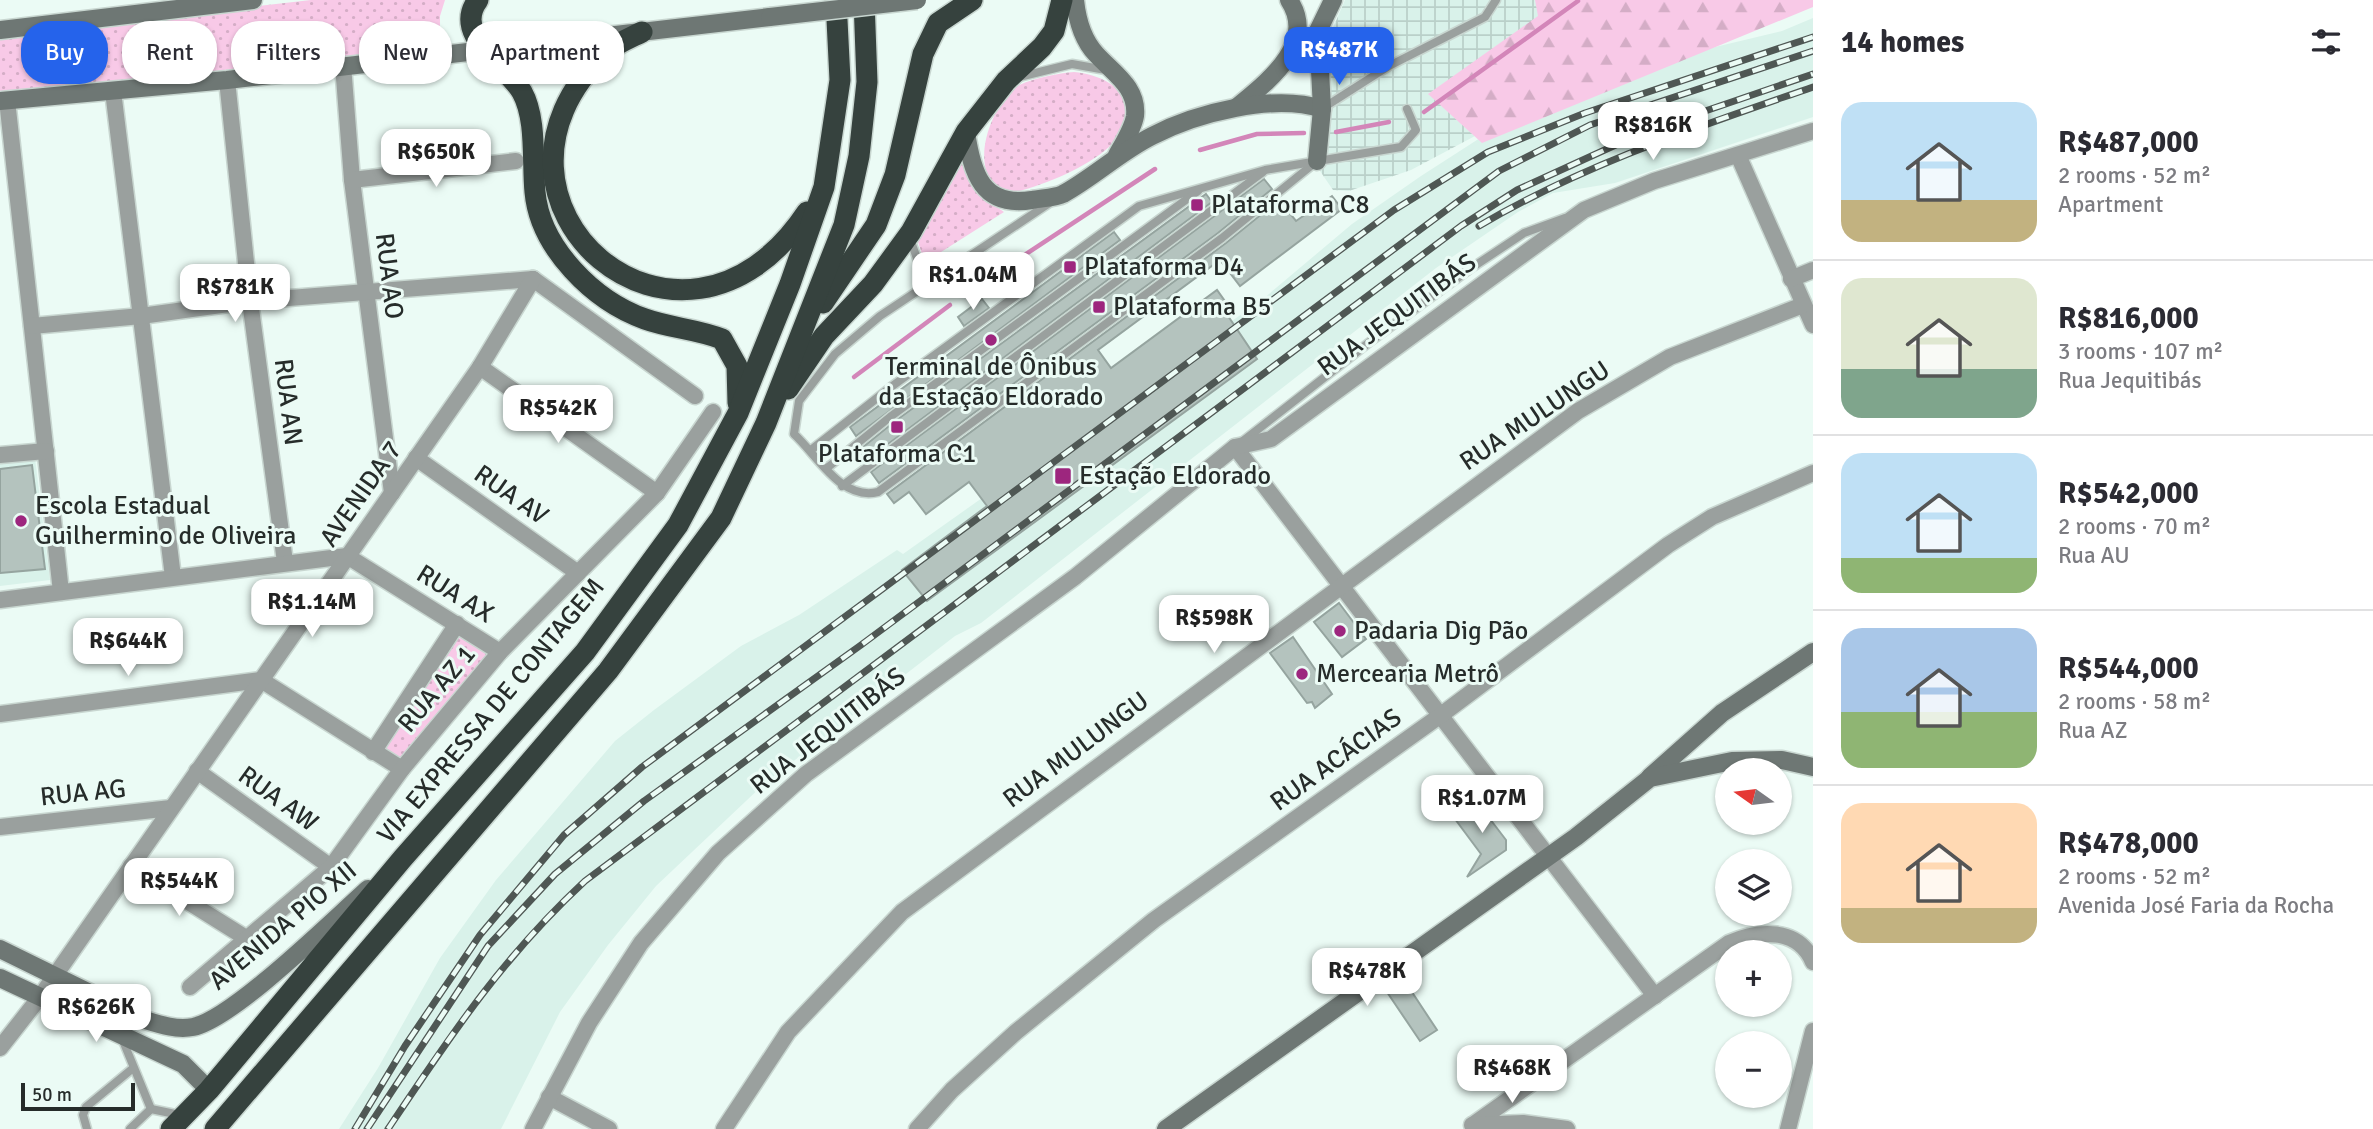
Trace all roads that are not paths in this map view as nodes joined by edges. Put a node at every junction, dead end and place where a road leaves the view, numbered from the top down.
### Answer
1 (253, 0) edge
2 (478, 0) edge
3 (836, 0) edge
4 (864, 0) edge
5 (917, 0) edge
6 (972, 0) edge
7 (1062, 0) edge
8 (1075, 0) edge
9 (1289, 0) edge
10 (1333, 0) edge
11 (1496, 0) edge
12 (189, 3) edge
13 (471, 21) edge
14 (0, 30) edge
15 (642, 32) junction
16 (624, 34) edge
17 (466, 52) edge
18 (345, 65) edge
19 (1116, 71) junction
20 (231, 79) edge
21 (227, 80) junction
22 (1006, 81) junction
23 (344, 84) edge
24 (517, 84) edge
25 (113, 91) junction
26 (4, 101) edge
27 (1237, 107) junction
28 (1322, 109) junction
29 (1407, 109) dead end
30 (1813, 131) edge
31 (967, 132) junction
32 (1738, 155) junction
33 (1116, 156) junction
34 (516, 161) dead end
35 (1317, 161) junction
36 (1265, 170) junction
37 (352, 180) junction
38 (1206, 185) junction
39 (824, 187) junction
40 (1061, 195) junction
41 (909, 235) junction
42 (1813, 270) edge
43 (944, 272) junction
44 (533, 279) junction
45 (1791, 279) junction
46 (366, 291) junction
47 (250, 301) junction
48 (1803, 305) junction
49 (141, 316) junction
50 (1813, 325) edge
51 (32, 326) junction
52 (799, 339) junction
53 (480, 367) junction
54 (695, 396) dead end
55 (713, 412) dead end
56 (738, 414) junction
57 (766, 423) junction
58 (1235, 447) junction
59 (811, 450) junction
60 (46, 451) junction
61 (0, 455) edge
62 (416, 458) junction
63 (827, 468) junction
64 (1813, 473) edge
65 (842, 486) junction
66 (391, 493) junction
67 (657, 493) junction
68 (347, 556) junction
69 (285, 562) junction
70 (578, 573) junction
71 (173, 577) junction
72 (1342, 583) junction
73 (61, 592) junction
74 (0, 600) edge
75 (457, 624) junction
76 (500, 652) junction
77 (1813, 652) edge
78 (261, 680) junction
79 (0, 714) edge
80 (1441, 715) junction
81 (373, 752) junction
82 (1813, 766) edge
83 (402, 769) junction
84 (197, 771) junction
85 (1650, 778) junction
86 (171, 808) junction
87 (0, 827) edge
88 (1547, 856) junction
89 (403, 858) junction
90 (131, 866) junction
91 (331, 867) junction
92 (246, 938) junction
93 (0, 949) edge
94 (1813, 962) edge
95 (55, 975) junction
96 (0, 978) edge
97 (190, 988) dead end
98 (1655, 996) junction
99 (40, 997) junction
100 (1813, 1031) edge
101 (120, 1034) junction
102 (0, 1048) edge
103 (132, 1069) junction
104 (209, 1090) junction
105 (549, 1097) junction
106 (151, 1109) junction
107 (177, 1122) edge
108 (1470, 1126) edge
109 (87, 1129) edge
110 (130, 1129) edge
111 (215, 1129) edge
112 (533, 1129) edge
113 (609, 1129) edge
114 (724, 1129) edge
115 (917, 1129) edge
116 (1166, 1129) edge
117 (1567, 1129) edge
118 (1788, 1129) edge

1 - 12 main road
2 - 13 highway
3 - 39 highway, VIA EXPRESSA DE CONTAGEM
4 - 52 highway
5 - 15 main road, bridge
6 - 52 highway
7 - 22 highway
8 - 19 main road
9 - 27 main road
10 - 28 main road
11 - 28 lane
12 - 14 main road
15 - 16 main road
15 - 39 highway
17 - 18 main road
19 - 22 lane
19 - 33 main road
20 - 21 main road
21 - 25 main road
21 - 47 street, RUA AN
22 - 31 highway
23 - 37 street, RUA AO
24 - 56 highway
25 - 26 main road
25 - 49 street
26 - 51 street
27 - 28 main road
27 - 33 main road
28 - 35 main road
29 - 35 lane
30 - 32 street, RUA JEQUITIBÁS
31 - 40 main road
31 - 41 highway
32 - 45 street
32 - 58 street, RUA JEQUITIBÁS
33 - 40 main road
34 - 37 street
35 - 36 lane
35 - 65 lane
36 - 38 lane
36 - 65 lane
37 - 46 street, RUA AO
38 - 59 lane
38 - 63 lane
39 - 56 highway, VIA EXPRESSA DE CONTAGEM
40 - 43 lane
41 - 43 lane
41 - 57 highway
42 - 45 street
43 - 59 lane
44 - 46 street
44 - 53 street, AVENIDA 7
44 - 54 street
45 - 48 street
46 - 47 street
46 - 66 street, RUA AO
47 - 49 street
47 - 69 street, RUA AN
48 - 50 street
48 - 72 street, RUA MULUNGU
49 - 51 street
49 - 71 street
51 - 60 street
52 - 57 highway
53 - 62 street, AVENIDA 7
53 - 67 street
55 - 67 street, RUA AZ 1
56 - 89 highway, VIA EXPRESSA DE CONTAGEM
57 - 111 highway
58 - 72 street
58 - 105 street, RUA JEQUITIBÁS
59 - 63 lane
60 - 61 street
60 - 73 street
62 - 66 street, AVENIDA 7
62 - 70 street, RUA AV
63 - 65 lane
64 - 80 street, RUA ACÁCIAS
66 - 68 street, AVENIDA 7
67 - 70 street, RUA AZ 1
68 - 69 street
68 - 75 street, RUA AX
68 - 78 street, AVENIDA 7
69 - 71 street
70 - 76 street, RUA AZ 1
71 - 73 street
72 - 80 street
72 - 114 street, RUA MULUNGU
73 - 74 street
75 - 76 street, RUA AX
75 - 81 street
76 - 83 street, RUA AZ 1
77 - 85 main road
78 - 79 street
78 - 81 street
78 - 84 street, AVENIDA 7
80 - 88 street
80 - 115 street, RUA ACÁCIAS
81 - 83 street
82 - 85 main road
83 - 91 street, RUA AZ 1
84 - 86 street, AVENIDA 7
84 - 91 street, RUA AW
85 - 88 main road
86 - 87 street, RUA AG
86 - 90 street, AVENIDA 7
88 - 98 street
88 - 116 main road
89 - 95 main road, AVENIDA PIO XII
89 - 104 highway, VIA EXPRESSA DE CONTAGEM
90 - 92 street
90 - 95 street, AVENIDA 7
91 - 92 street, RUA AZ 1
92 - 97 street, RUA AZ 1
93 - 95 main road, AVENIDA PIO XII
94 - 98 street
95 - 99 street, AVENIDA 7
96 - 99 main road
98 - 108 street
99 - 101 main road
99 - 102 street, AVENIDA 7
100 - 118 street
101 - 103 lane
101 - 104 main road
103 - 106 lane
103 - 109 lane
104 - 107 highway, VIA EXPRESSA DE CONTAGEM
105 - 112 street, RUA JEQUITIBÁS
105 - 113 street
106 - 107 lane
106 - 110 lane
108 - 117 street

